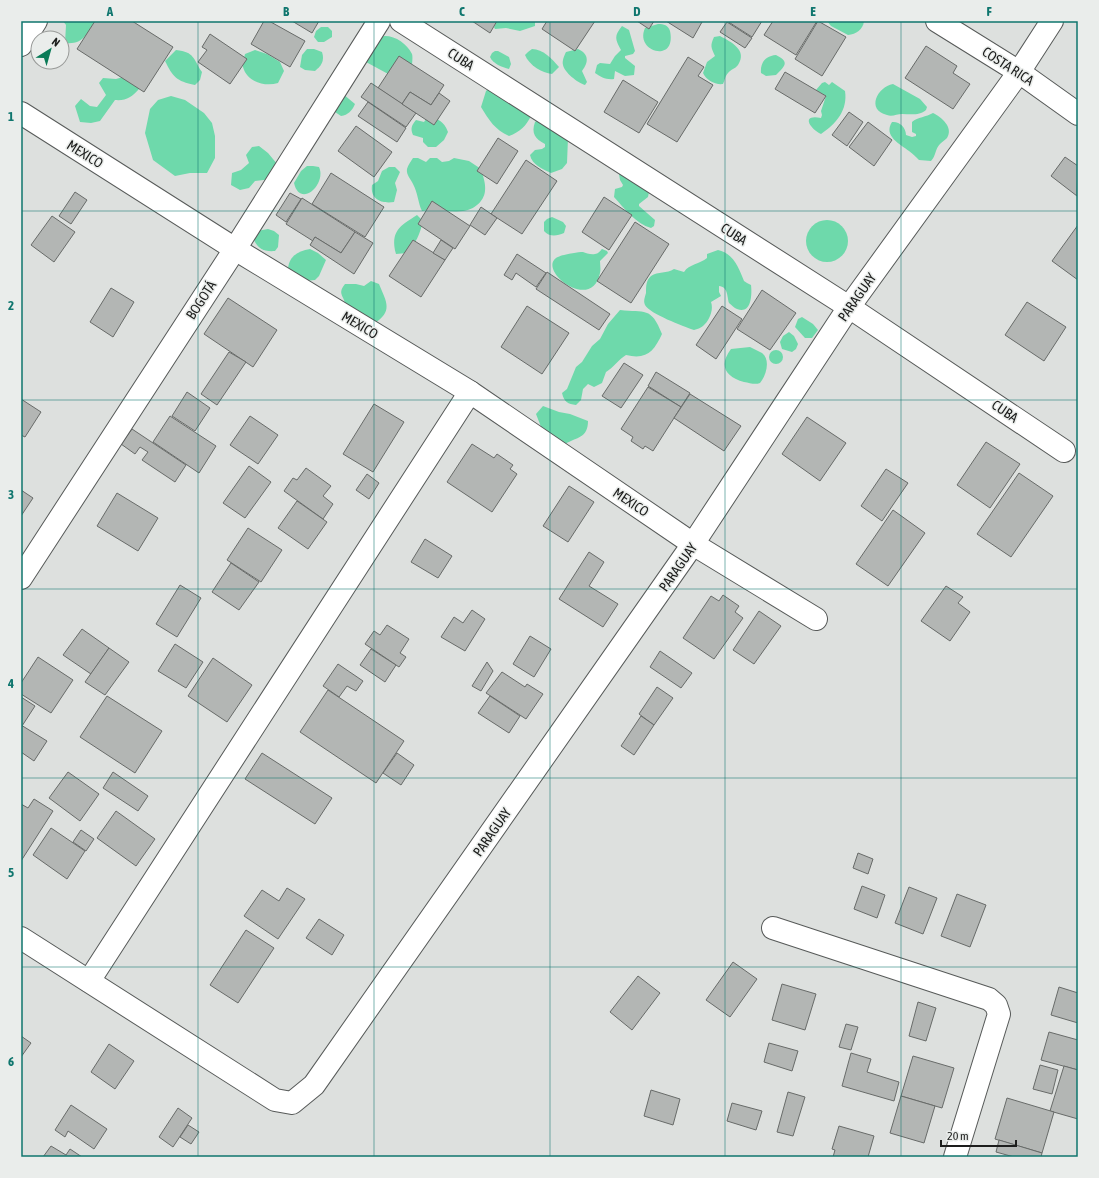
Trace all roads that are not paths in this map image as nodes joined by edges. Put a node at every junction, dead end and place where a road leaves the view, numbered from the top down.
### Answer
1 (36, 21) edge
2 (379, 21) edge
3 (401, 21) edge
4 (937, 21) edge
5 (1052, 21) edge
6 (21, 45) edge
7 (1019, 72) junction
8 (21, 113) edge
9 (1078, 114) edge
10 (235, 249) junction
11 (849, 307) junction
12 (470, 392) junction
13 (1064, 450) dead end
14 (693, 544) junction
15 (21, 578) edge
16 (816, 619) dead end
17 (773, 928) dead end
18 (21, 938) edge
19 (89, 981) junction
20 (955, 1157) edge

1 - 6 street
2 - 10 street, BOGOTÁ
3 - 11 street, CUBA
4 - 7 street, COSTA RICA
5 - 7 street, PARAGUAY
7 - 9 street, COSTA RICA
7 - 11 street, PARAGUAY
8 - 10 street, MEXICO
10 - 12 street, MEXICO
10 - 15 street, BOGOTÁ
11 - 13 street, CUBA
11 - 14 street, PARAGUAY
12 - 14 street, MEXICO
12 - 19 street
14 - 16 street, MEXICO
14 - 19 street, PARAGUAY
17 - 20 street
18 - 19 street

